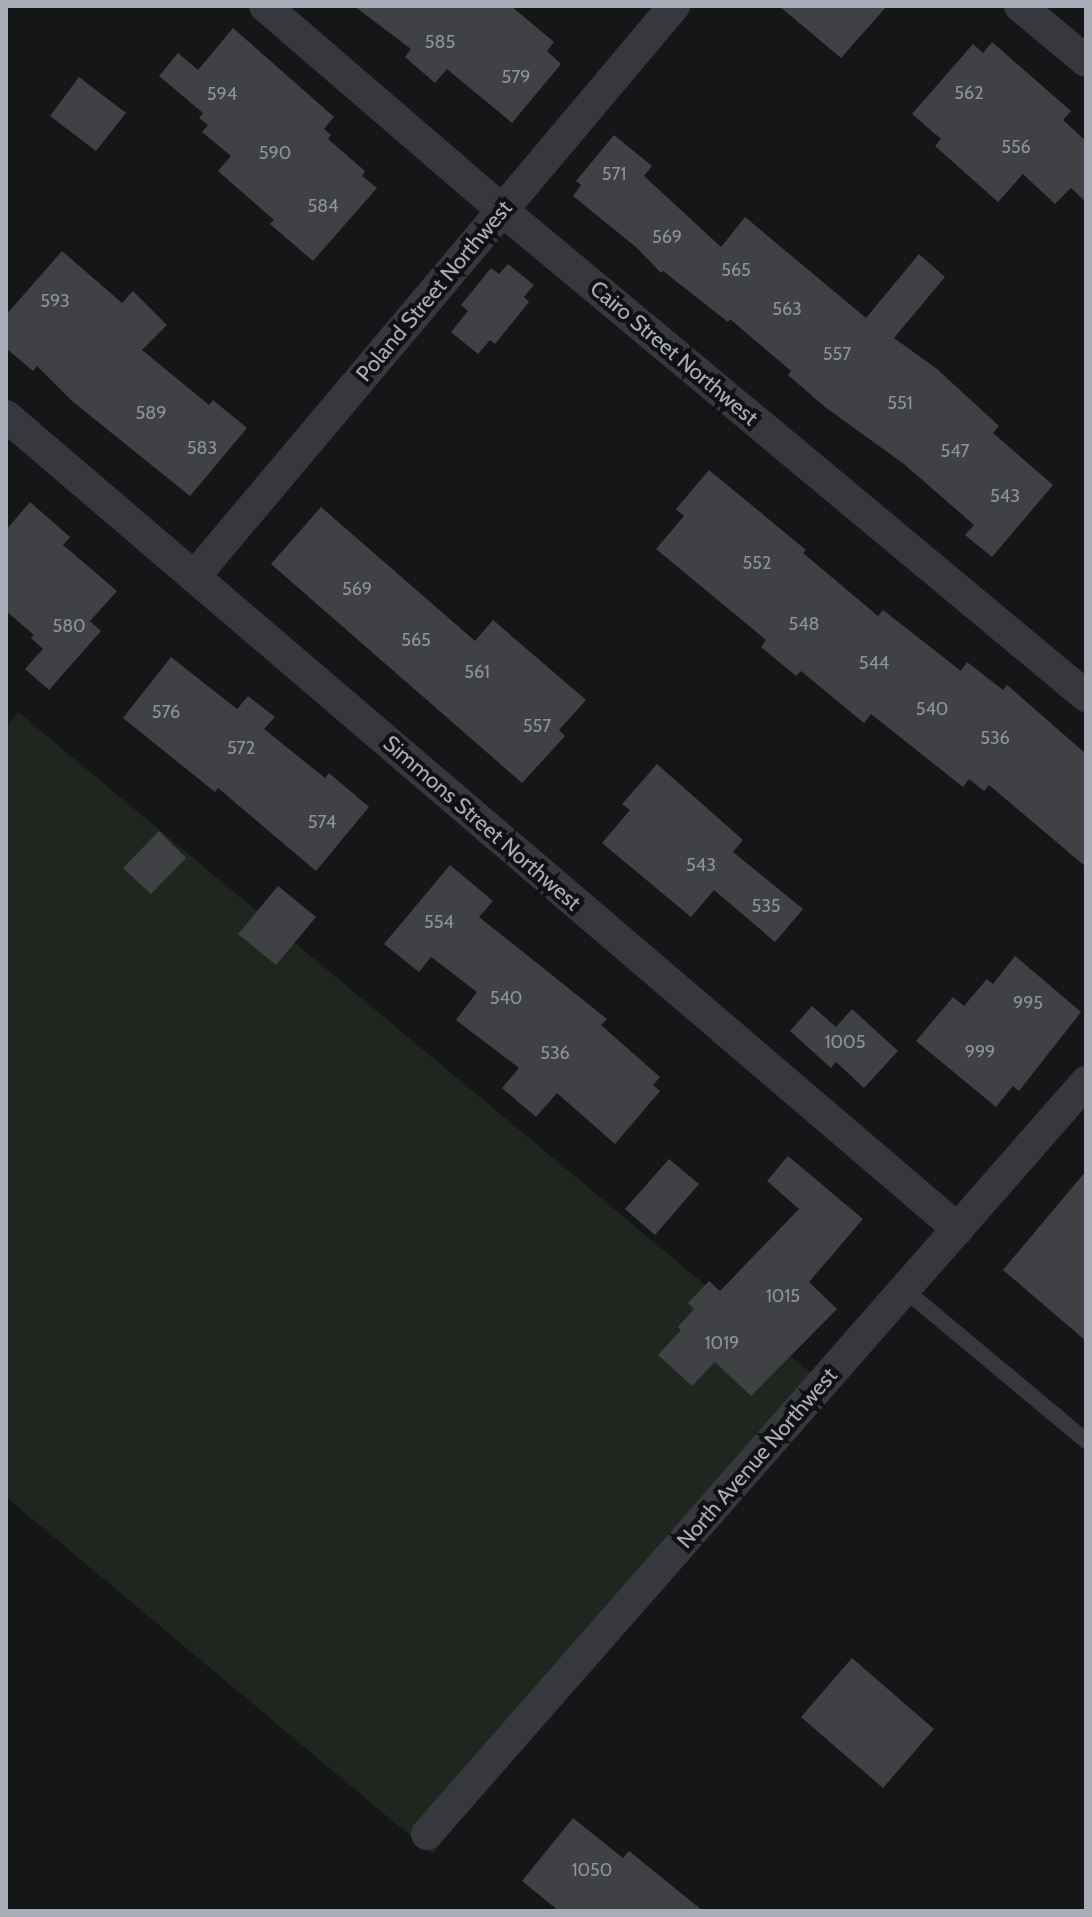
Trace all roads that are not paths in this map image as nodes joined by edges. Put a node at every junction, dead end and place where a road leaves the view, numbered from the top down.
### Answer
1 (265, 6) edge
2 (674, 6) edge
3 (1020, 6) edge
4 (1086, 61) edge
5 (502, 210) junction
6 (6, 416) edge
7 (194, 577) junction
8 (1086, 696) edge
9 (1086, 1082) edge
10 (958, 1229) junction
11 (905, 1290) junction
12 (1086, 1441) edge
13 (427, 1834) dead end

1 - 5 street, Cairo Street Northwest
2 - 5 street, Poland Street Northwest
3 - 4 street
5 - 7 street, Poland Street Northwest
5 - 8 street, Cairo Street Northwest
6 - 7 street, Simmons Street Northwest
7 - 10 street, Simmons Street Northwest
9 - 10 street, North Avenue Northwest
10 - 11 street, North Avenue Northwest
11 - 12 lane
11 - 13 street, North Avenue Northwest

